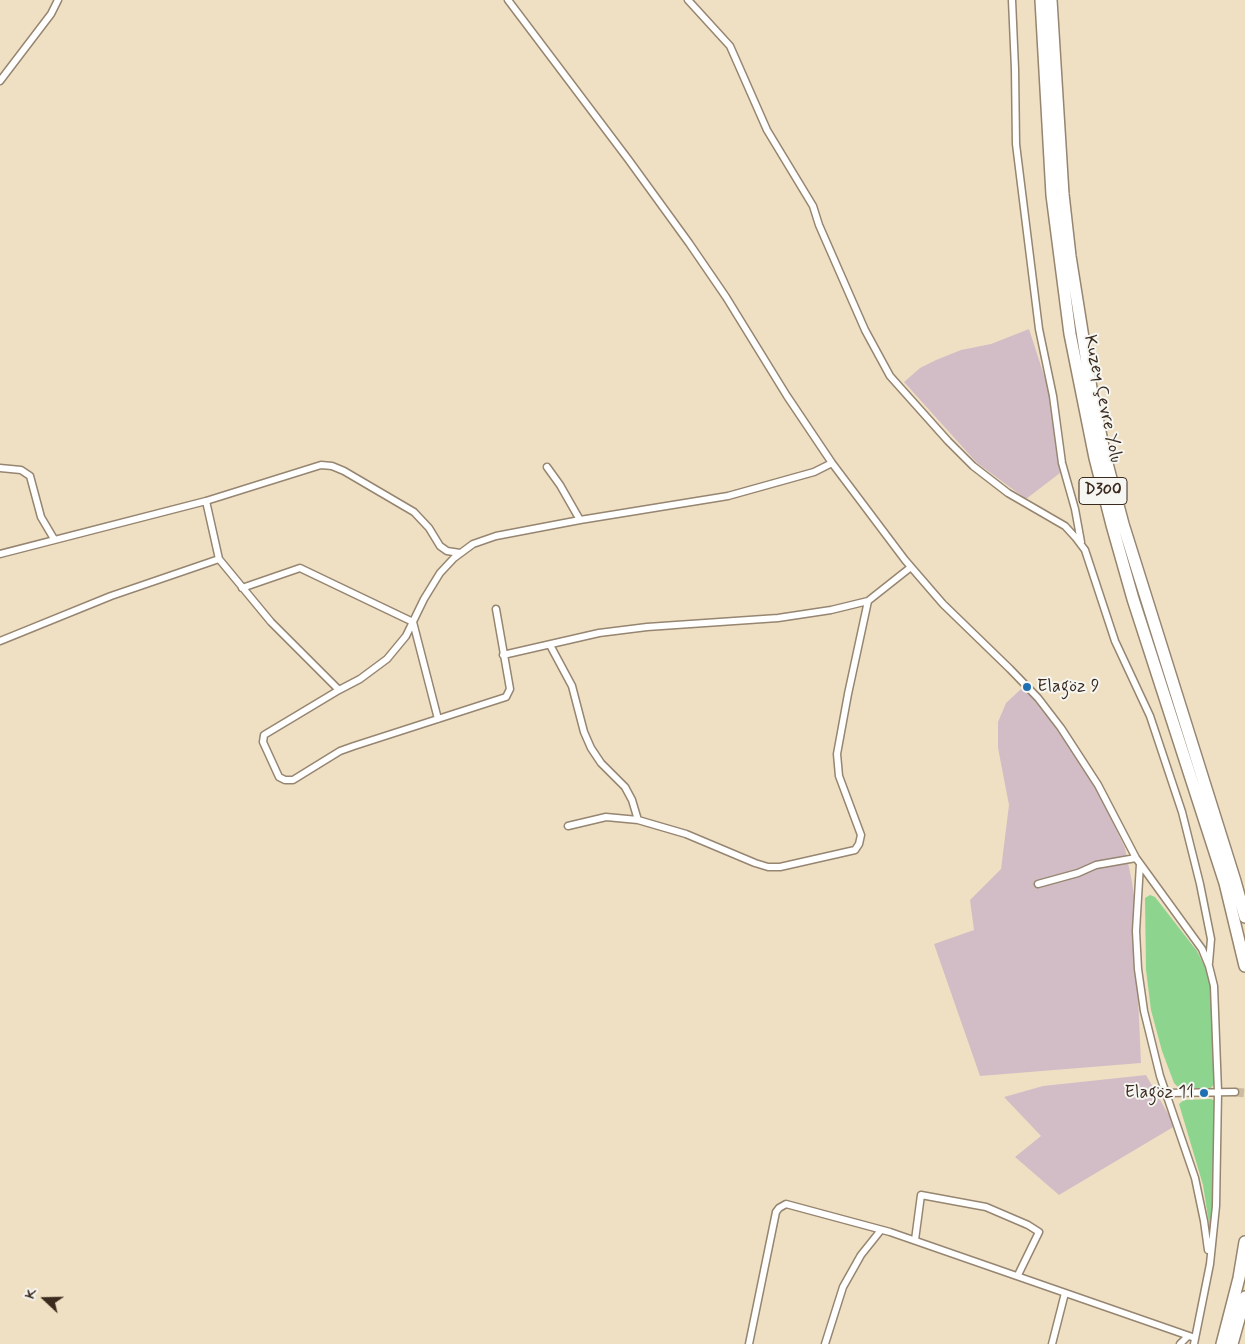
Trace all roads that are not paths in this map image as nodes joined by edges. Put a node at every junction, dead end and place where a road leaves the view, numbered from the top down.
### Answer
1 (58, 0) edge
2 (508, 0) edge
3 (688, 0) edge
4 (1012, 0) edge
5 (1041, 0) edge
6 (1051, 0) edge
7 (0, 81) edge
8 (832, 463) junction
9 (547, 467) dead end
10 (0, 468) edge
11 (206, 501) junction
12 (580, 520) junction
13 (54, 539) junction
14 (1081, 544) junction
15 (460, 553) junction
16 (0, 554) edge
17 (220, 559) junction
18 (911, 567) junction
19 (242, 588) junction
20 (868, 601) junction
21 (496, 609) dead end
22 (413, 622) junction
23 (0, 641) edge
24 (550, 646) junction
25 (504, 655) junction
26 (339, 690) junction
27 (438, 719) junction
28 (638, 820) junction
29 (568, 826) dead end
30 (1136, 858) junction
31 (1140, 864) junction
32 (1038, 884) dead end
33 (1245, 917) edge
34 (1209, 966) junction
35 (1245, 966) edge
36 (1218, 1092) junction
37 (1235, 1092) tunnel mouth
38 (1166, 1093) junction
39 (882, 1230) junction
40 (915, 1240) junction
41 (1245, 1242) edge
42 (1210, 1264) junction
43 (1018, 1275) junction
44 (1065, 1293) junction
45 (1245, 1297) edge
46 (1192, 1339) edge
47 (749, 1344) edge
48 (825, 1344) edge
49 (1052, 1344) edge
50 (1180, 1344) edge
51 (1222, 1344) edge
52 (1232, 1344) edge

1 - 7 street
2 - 8 street
3 - 14 street
4 - 14 street
5 - 35 highway, Kuzey Çevre Yolu / D300
6 - 33 highway, Kuzey Çevre Yolu / D300
8 - 12 street
8 - 18 street
9 - 12 street
10 - 13 street
11 - 13 street
11 - 15 street
11 - 17 street
12 - 15 street
13 - 16 street
14 - 34 street
15 - 22 street
17 - 19 street
17 - 23 street
18 - 20 street
18 - 30 street
19 - 22 street
19 - 26 street
20 - 24 street
20 - 28 street
21 - 25 street
22 - 26 street
22 - 27 street
24 - 25 street
24 - 28 street
25 - 27 street
26 - 27 street
28 - 29 street
30 - 31 street
30 - 32 street
31 - 34 street
31 - 38 street
34 - 36 street
36 - 37 street
36 - 38 street
36 - 42 street
38 - 42 street
39 - 40 street
39 - 47 street
39 - 48 street
40 - 43 street
40 - 43 street
41 - 51 highway
42 - 46 street
43 - 44 street
44 - 46 street
44 - 49 street
45 - 52 highway
46 - 50 street

